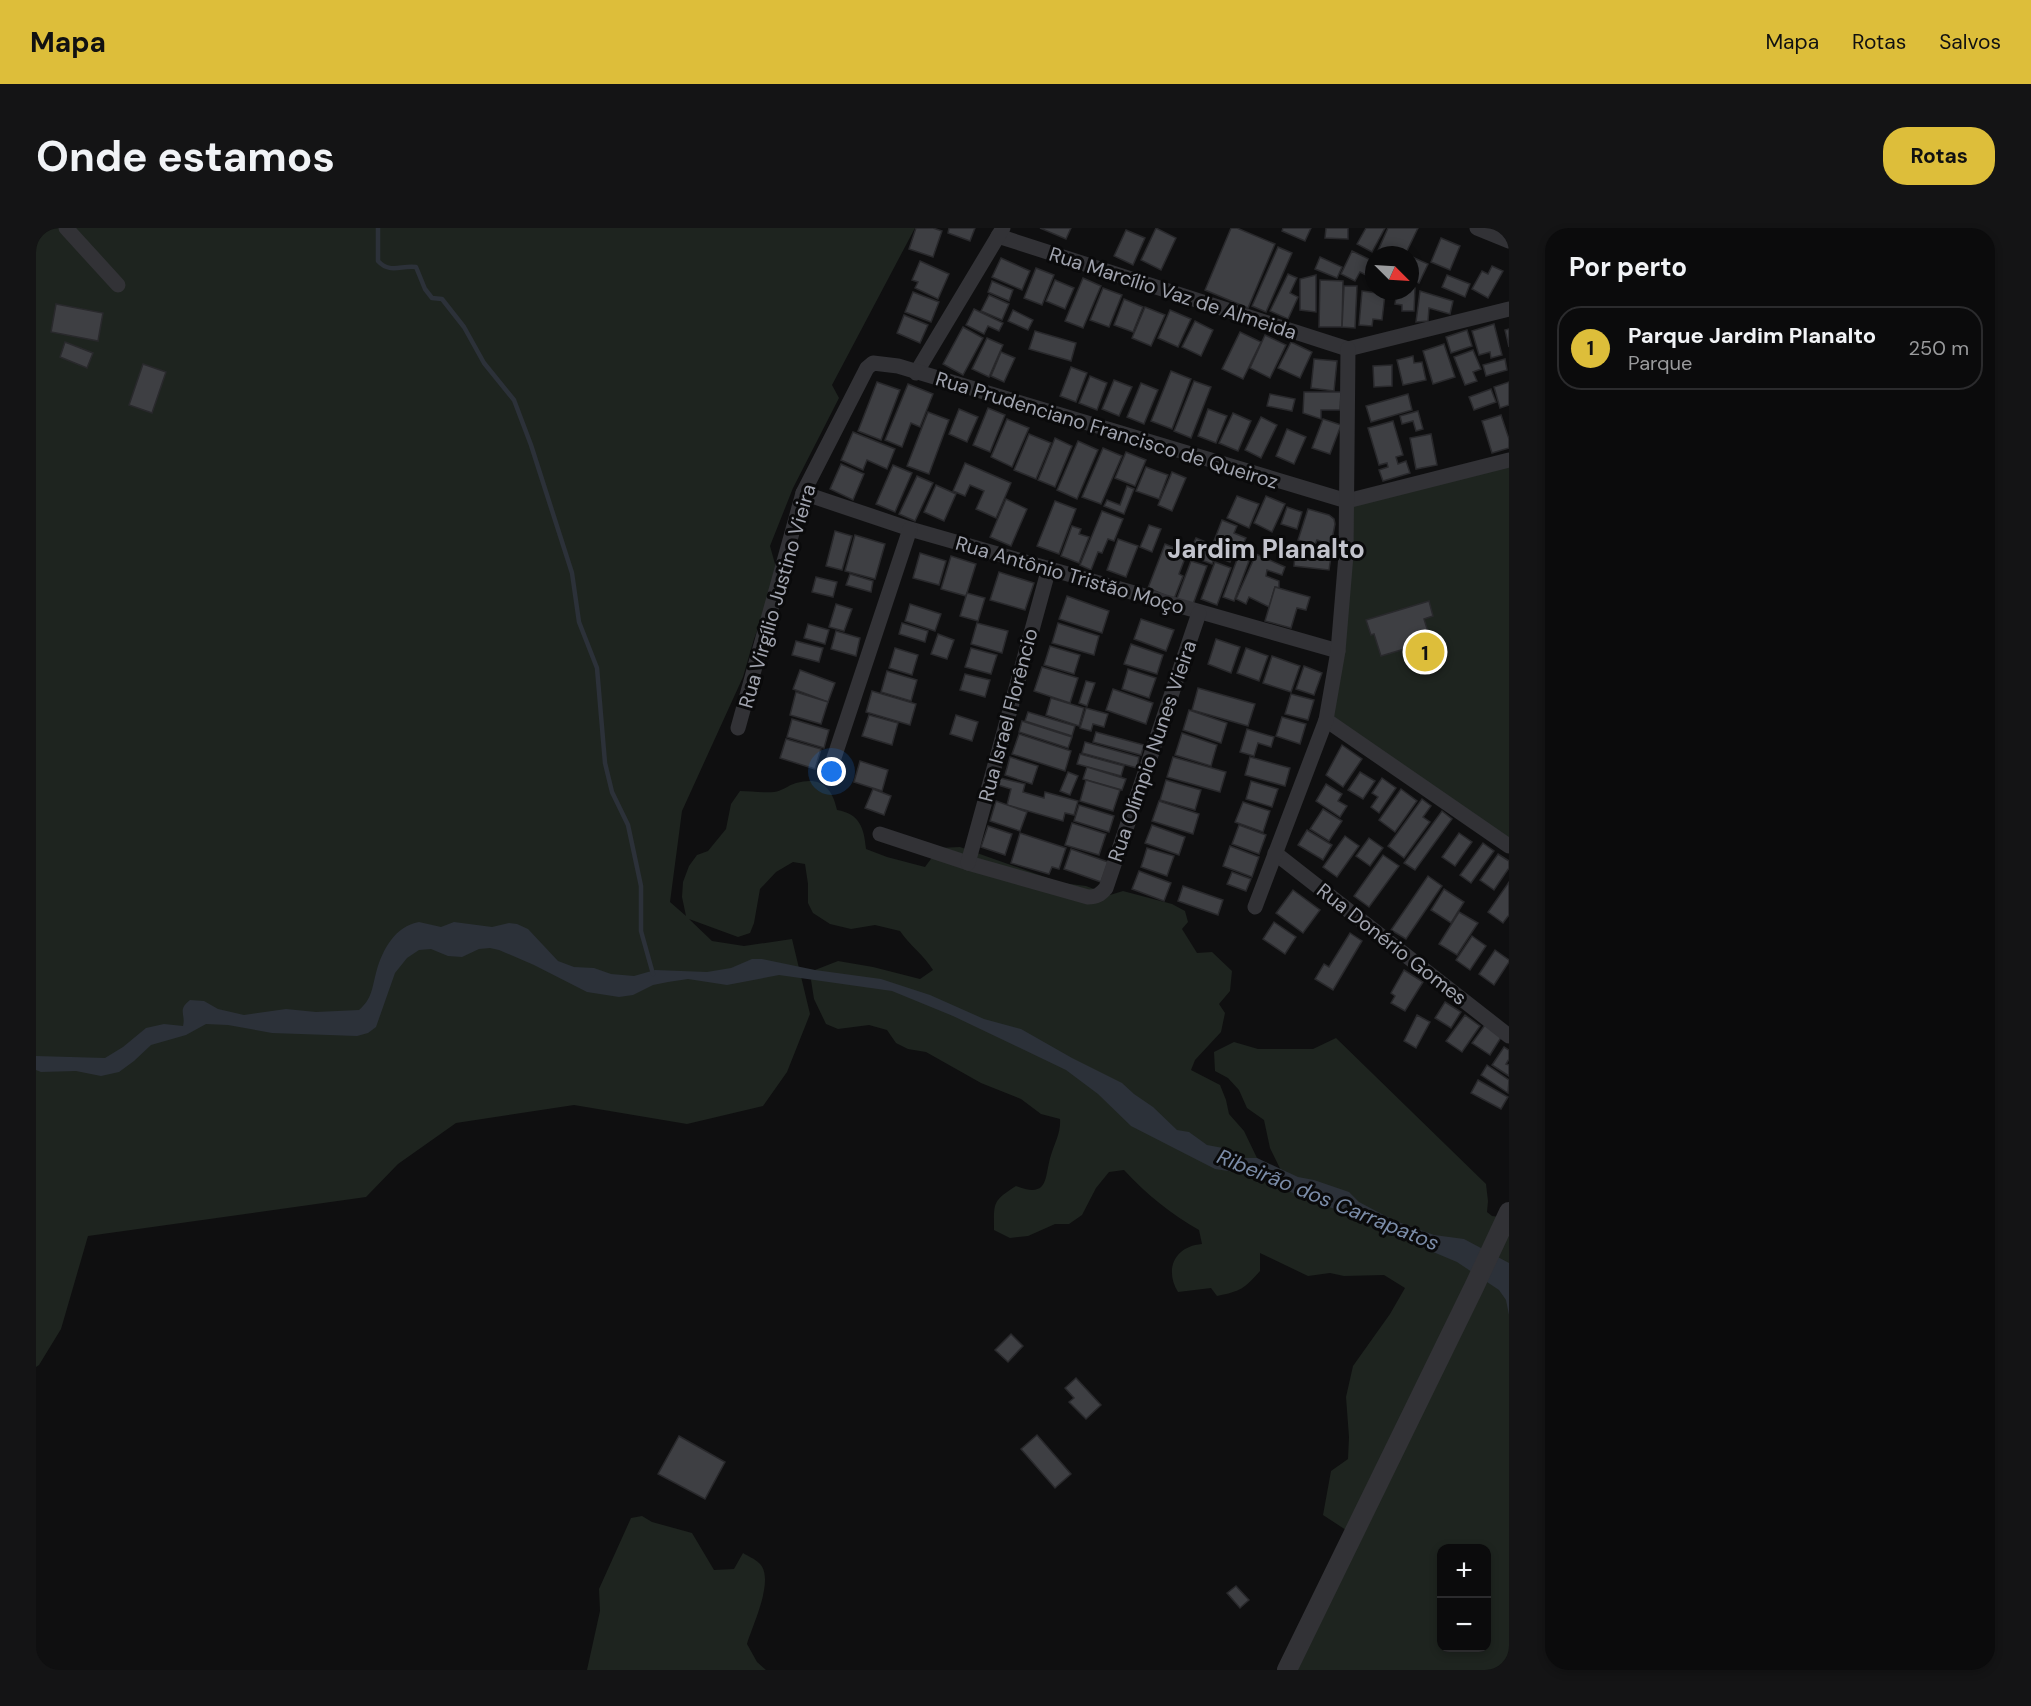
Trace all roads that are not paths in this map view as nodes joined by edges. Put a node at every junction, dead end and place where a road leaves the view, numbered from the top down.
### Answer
1 (66, 228) edge
2 (1477, 228) edge
3 (1000, 232) edge
4 (1509, 241) edge
5 (118, 285) dead end
6 (1509, 309) edge
7 (1348, 350) junction
8 (867, 368) joint
9 (916, 373) junction
10 (1509, 460) edge
11 (803, 493) junction
12 (1347, 501) junction
13 (910, 529) junction
14 (1049, 568) junction
15 (1199, 613) junction
16 (1338, 651) junction
17 (1326, 720) junction
18 (738, 728) dead end
19 (831, 767) dead end
20 (880, 834) dead end
21 (1509, 846) edge
22 (1275, 853) junction
23 (968, 863) junction
24 (1255, 907) dead end
25 (1509, 1036) edge
26 (1509, 1212) edge
27 (1287, 1670) edge

1 - 5 street
2 - 4 street
3 - 7 street, Rua Marcílio Vaz de Almeida
3 - 9 street
6 - 7 street
7 - 12 street
8 - 9 street, Rua Prudenciano Francisco de Queiroz
8 - 11 street, Rua Virgílio Justino Vieira
9 - 12 street, Rua Prudenciano Francisco de Queiroz
10 - 12 street
11 - 13 street, Rua Antônio Tristão Moço
11 - 18 street, Rua Virgílio Justino Vieira
12 - 16 street
13 - 14 street, Rua Antônio Tristão Moço
13 - 19 street
14 - 15 street, Rua Antônio Tristão Moço
14 - 23 street, Rua Israel Florêncio
15 - 16 street, Rua Antônio Tristão Moço
15 - 23 street, Rua Olímpio Nunes Vieira
16 - 17 street
17 - 21 street
17 - 22 street
20 - 23 street
22 - 24 street
22 - 25 street, Rua Donério Gomes
26 - 27 street

